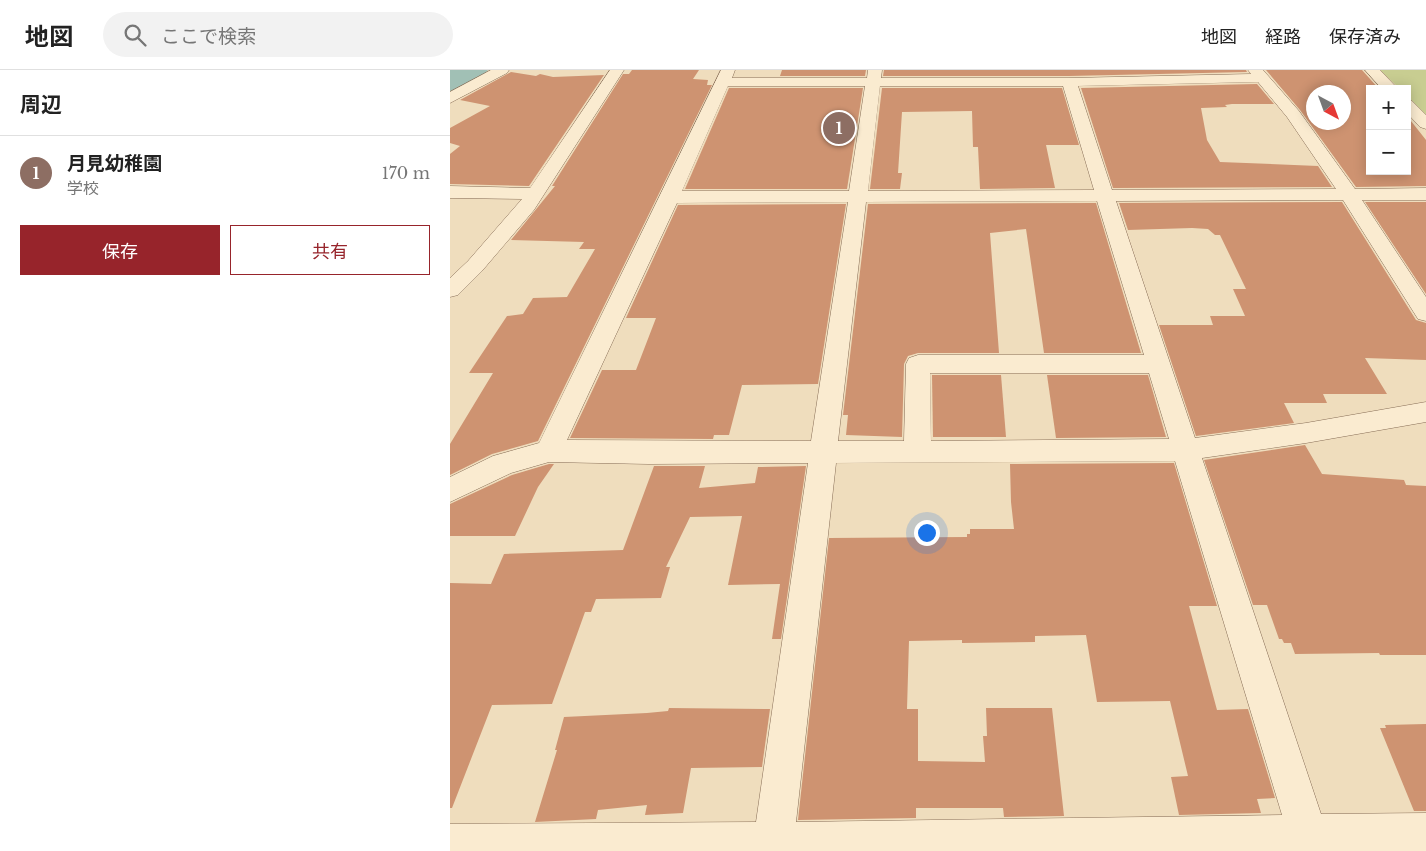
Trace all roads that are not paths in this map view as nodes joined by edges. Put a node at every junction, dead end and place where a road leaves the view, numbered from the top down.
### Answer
1 (502, 70) edge
2 (617, 70) edge
3 (1372, 70) edge
4 (1258, 74) edge
5 (725, 76) edge
6 (875, 76) edge
7 (994, 76) edge
8 (1069, 82) junction
9 (1388, 85) edge
10 (450, 98) edge
11 (1411, 108) edge
12 (1426, 124) edge
13 (450, 192) edge
14 (534, 194) junction
15 (1349, 194) junction
16 (1426, 194) edge
17 (1104, 195) junction
18 (858, 196) junction
19 (670, 197) junction
20 (450, 290) edge
21 (1426, 314) edge
22 (1158, 364) junction
23 (1426, 412) edge
24 (1186, 450) junction
25 (548, 451) junction
26 (918, 452) junction
27 (823, 453) junction
28 (450, 490) edge
29 (1426, 833) edge
30 (1310, 843) edge
31 (450, 844) edge
32 (773, 846) edge

1 - 10 street
2 - 14 street
3 - 9 street
4 - 8 street
4 - 15 street
5 - 6 street
5 - 19 street
6 - 7 street
6 - 18 street
7 - 8 street
8 - 17 street
11 - 12 street
13 - 14 street
14 - 20 street
15 - 16 street
15 - 17 street
15 - 21 street
17 - 18 street
17 - 22 street
18 - 19 street
18 - 27 street
19 - 25 street
22 - 24 street
22 - 26 street
23 - 24 street
24 - 26 street
24 - 30 street
25 - 27 street
25 - 28 street
26 - 27 street
27 - 32 street
29 - 30 street
30 - 32 street
31 - 32 street

